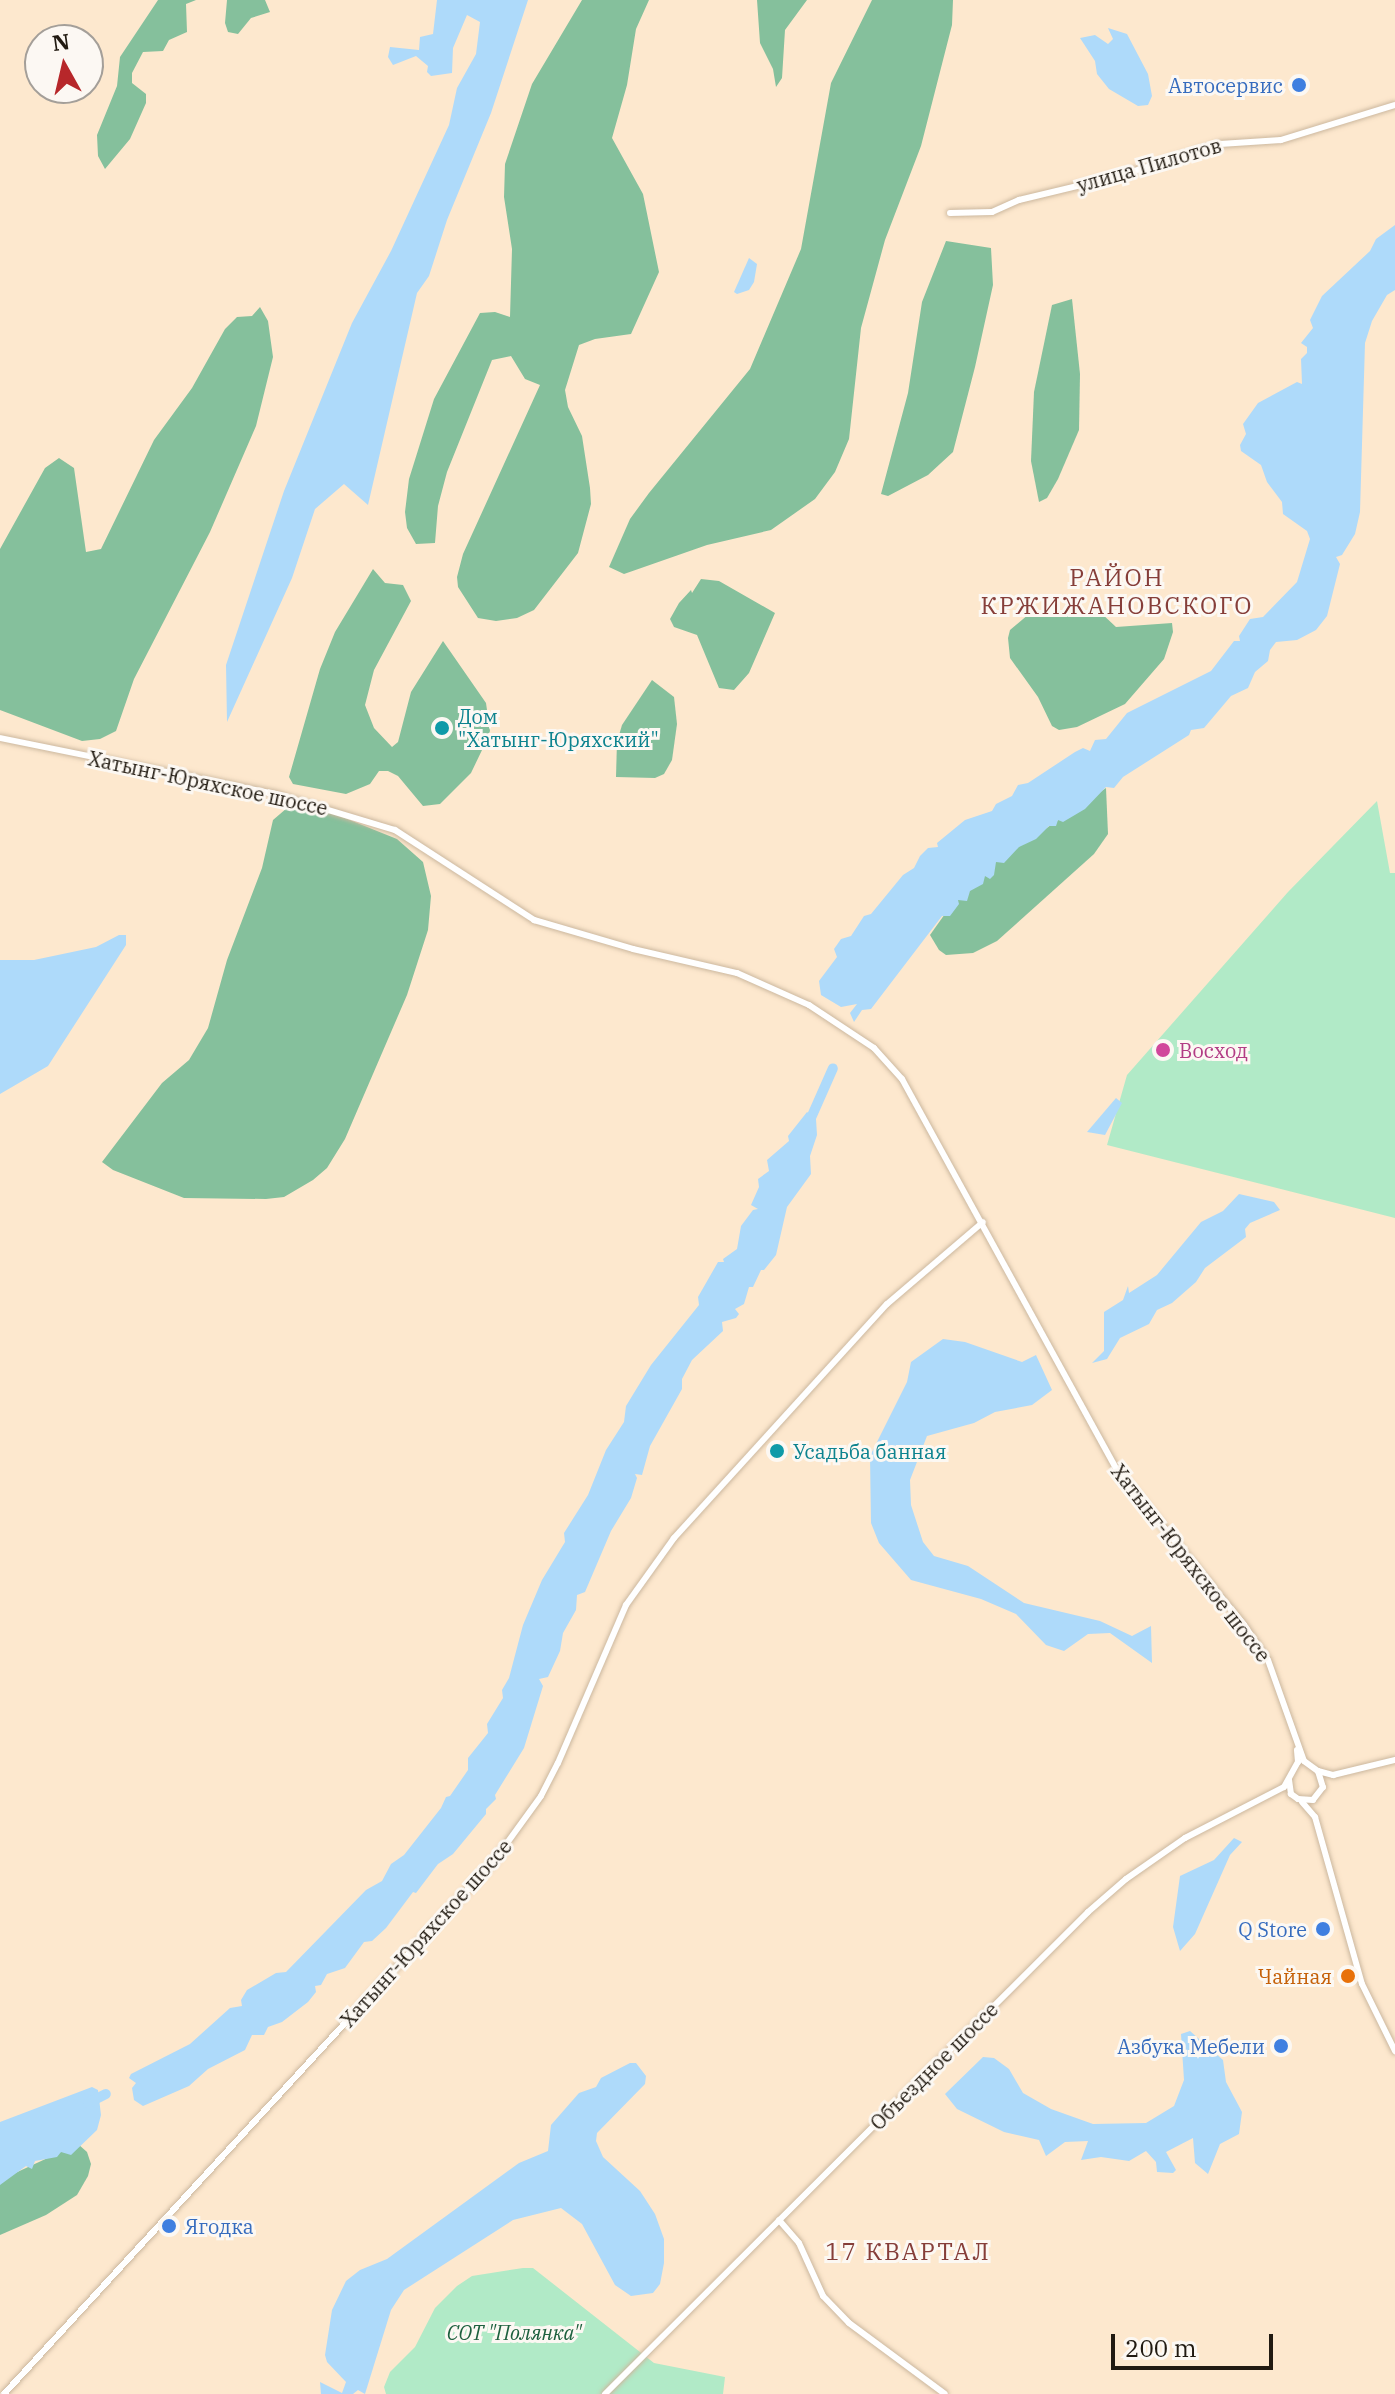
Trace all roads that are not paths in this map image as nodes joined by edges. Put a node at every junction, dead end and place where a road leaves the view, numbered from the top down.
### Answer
1 (1395, 105) edge
2 (950, 213) dead end
3 (0, 738) edge
4 (983, 1222) junction
5 (1296, 1741) junction
6 (1395, 1760) edge
7 (1311, 1767) junction
8 (1318, 1771) junction
9 (1343, 1773) junction
10 (1291, 1776) junction
11 (1322, 1790) junction
12 (1273, 1793) junction
13 (1298, 1799) junction
14 (1315, 1817) junction
15 (1395, 2051) edge
16 (779, 2220) junction
17 (4, 2394) edge
18 (605, 2394) edge
19 (945, 2394) edge

1 - 2 main road, улица Пилотов
3 - 4 main road, Хатынг-Юряхское шоссе
4 - 5 main road, Хатынг-Юряхское шоссе
4 - 17 main road, Хатынг-Юряхское шоссе
5 - 7 main road, Хатынг-Юряхское шоссе
5 - 10 main road, Хатынг-Юряхское шоссе
6 - 9 main road
7 - 8 main road
7 - 10 main road
8 - 9 main road
8 - 11 main road
9 - 11 main road
10 - 12 main road, Объездное шоссе
10 - 13 main road
11 - 13 main road
11 - 14 main road
12 - 13 main road
12 - 16 main road, Объездное шоссе
13 - 14 main road
14 - 15 main road
16 - 18 main road, Объездное шоссе
16 - 19 main road

